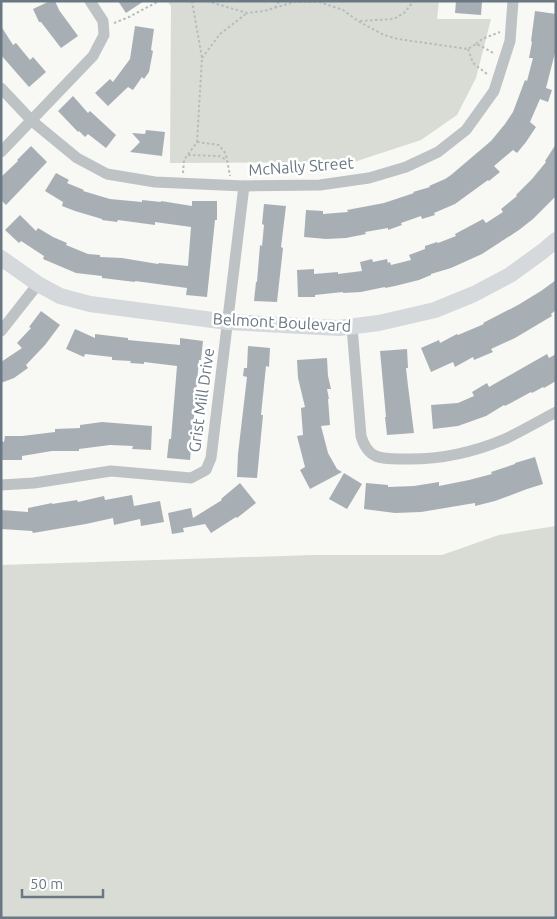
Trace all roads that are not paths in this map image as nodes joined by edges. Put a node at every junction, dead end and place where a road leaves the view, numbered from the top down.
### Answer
1 (90, 1) edge
2 (513, 1) edge
3 (1, 88) edge
4 (32, 120) junction
5 (1, 152) edge
6 (244, 186) junction
7 (556, 240) edge
8 (1, 258) edge
9 (38, 284) junction
10 (228, 322) junction
11 (352, 327) junction
12 (1, 331) edge
13 (556, 412) edge
14 (1, 485) edge

1 - 4 street
2 - 6 street, McNally Street
3 - 4 street, McNally Street
4 - 5 street
4 - 6 street, McNally Street
6 - 10 street, Grist Mill Drive
7 - 11 street, Belmont Boulevard
8 - 9 street, Belmont Boulevard
9 - 10 street, Belmont Boulevard
9 - 12 street
10 - 11 street, Belmont Boulevard
10 - 14 street, Grist Mill Drive
11 - 13 street

